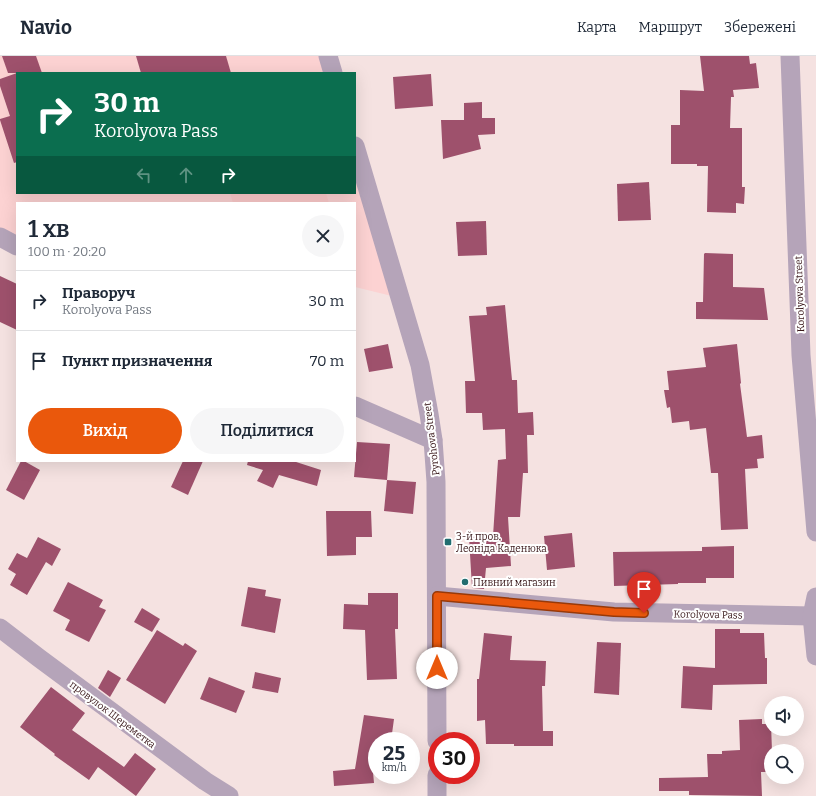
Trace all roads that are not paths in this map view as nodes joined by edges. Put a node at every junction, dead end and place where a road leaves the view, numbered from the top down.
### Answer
1 (328, 56) edge
2 (790, 56) edge
3 (333, 72) edge
4 (356, 149) edge
5 (0, 237) edge
6 (16, 245) edge
7 (809, 354) edge
8 (356, 406) edge
9 (433, 440) junction
10 (816, 532) edge
11 (437, 596) junction
12 (816, 597) edge
13 (812, 616) junction
14 (0, 628) edge
15 (816, 656) edge
16 (437, 732) edge
17 (437, 784) edge
18 (229, 796) edge
19 (438, 796) edge

1 - 3 street
2 - 7 street, Korolyova Street
4 - 9 street, Pyrohova Street
5 - 6 street
7 - 10 street, Korolyova Street
8 - 9 street
9 - 11 street, Pyrohova Street
11 - 13 street, Korolyova Pass
11 - 16 street, Pyrohova Street
12 - 13 street
13 - 15 street
14 - 18 street, провулок Шереметка
17 - 19 street

